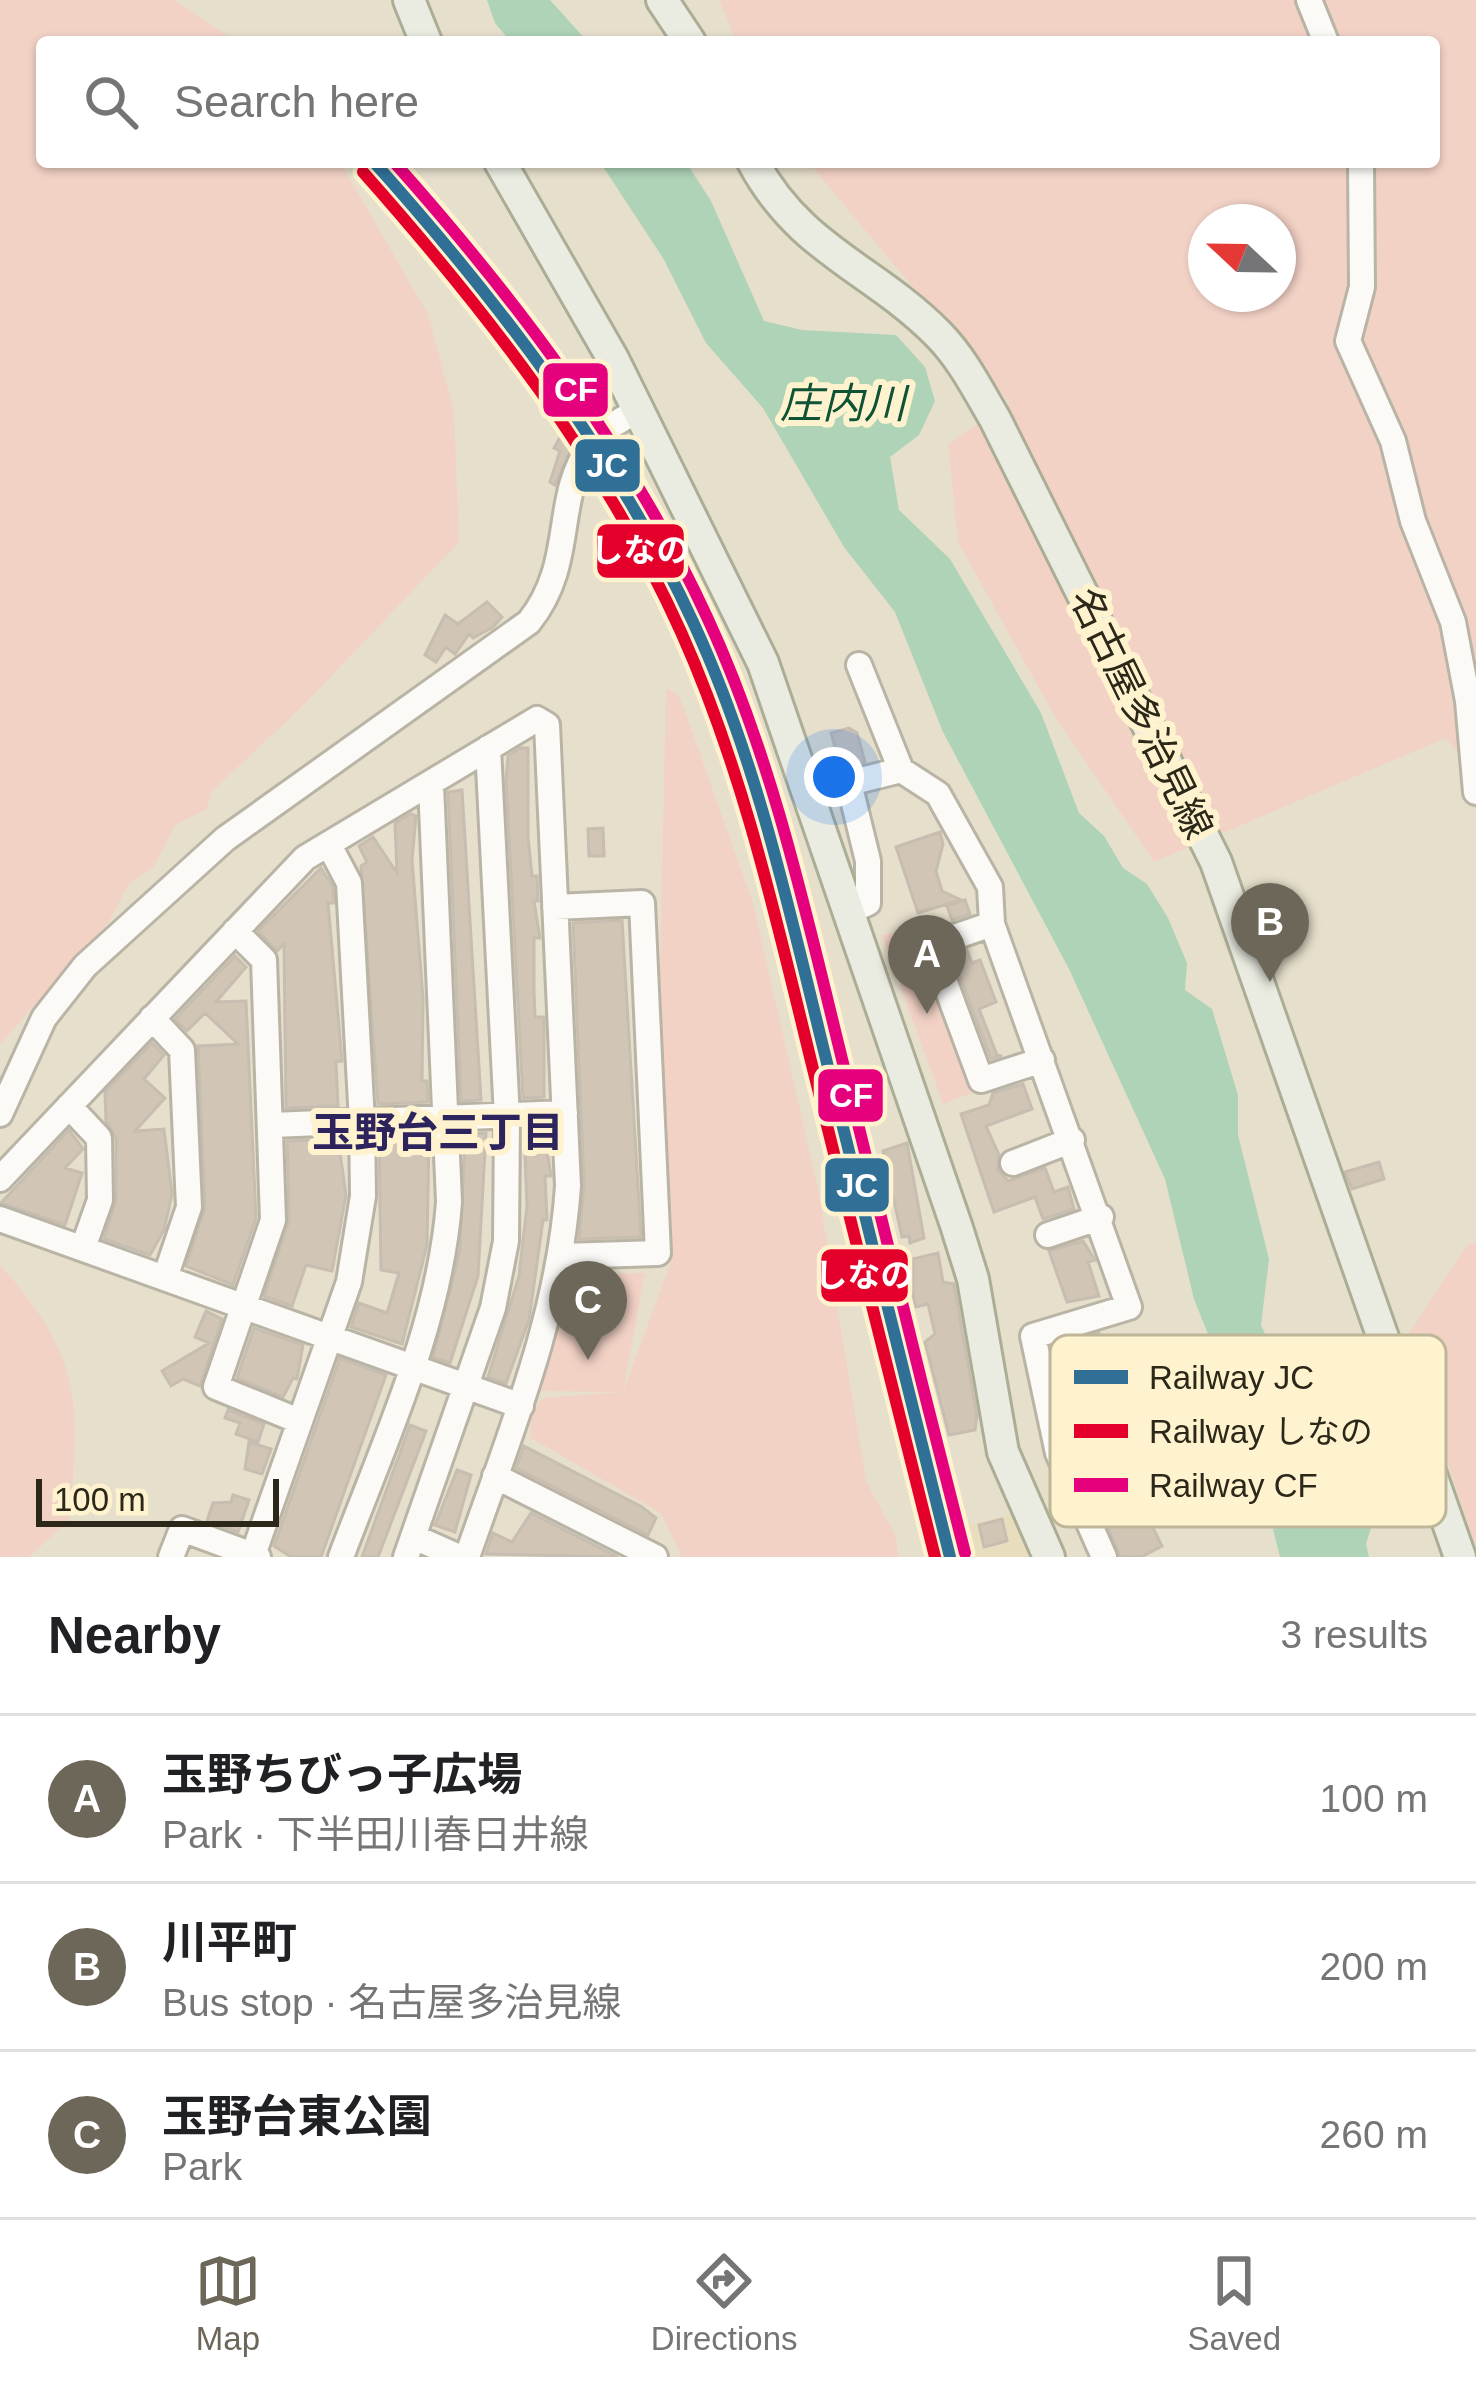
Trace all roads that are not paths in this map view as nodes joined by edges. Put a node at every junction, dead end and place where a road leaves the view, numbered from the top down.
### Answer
1 (409, 0) edge
2 (662, 0) edge
3 (1310, 0) edge
4 (424, 36) edge
5 (686, 36) edge
6 (1324, 36) edge
7 (503, 168) edge
8 (757, 168) edge
9 (1361, 168) edge
10 (591, 446) dead end
11 (859, 665) dead end
12 (488, 748) junction
13 (901, 770) junction
14 (431, 785) junction
15 (1476, 792) edge
16 (329, 845) junction
17 (555, 907) junction
18 (848, 912) junction
19 (992, 924) junction
20 (235, 931) junction
21 (152, 1018) junction
22 (1042, 1060) junction
23 (69, 1106) junction
24 (0, 1114) edge
25 (565, 1114) junction
26 (507, 1117) junction
27 (446, 1119) junction
28 (362, 1122) junction
29 (272, 1125) junction
30 (1072, 1140) junction
31 (1013, 1163) dead end
32 (0, 1180) edge
33 (1100, 1217) junction
34 (0, 1219) edge
35 (1048, 1235) dead end
36 (82, 1248) junction
37 (563, 1256) junction
38 (165, 1278) junction
39 (246, 1308) junction
40 (1382, 1335) edge
41 (329, 1337) junction
42 (411, 1368) junction
43 (467, 1387) junction
44 (521, 1406) junction
45 (1050, 1416) edge
46 (299, 1421) junction
47 (495, 1476) junction
48 (1446, 1517) edge
49 (1091, 1527) edge
50 (410, 1547) edge
51 (256, 1556) edge
52 (172, 1557) edge
53 (341, 1557) edge
54 (463, 1557) edge
55 (655, 1557) edge
56 (1049, 1557) edge
57 (1104, 1557) edge
58 (1460, 1557) edge

1 - 4 main road
2 - 5 main road
3 - 6 street
7 - 18 main road
8 - 40 main road, 名古屋多治見線
9 - 15 street
10 - 24 street
11 - 13 street
12 - 14 street
12 - 17 street
12 - 26 street
13 - 18 street
13 - 19 street
14 - 16 street
14 - 27 street
16 - 20 street
16 - 28 street
17 - 25 street
17 - 37 street
18 - 56 main road
19 - 22 street
19 - 22 street
20 - 21 street
20 - 29 street
21 - 23 street
21 - 38 street
22 - 30 street
23 - 32 street
23 - 36 street
25 - 26 street
25 - 37 street
26 - 27 street
26 - 43 street
27 - 28 street
27 - 42 street
28 - 29 street
28 - 41 street
29 - 39 street
30 - 31 street
30 - 33 street
33 - 35 street
33 - 45 street
34 - 36 street
36 - 38 street
37 - 44 street
38 - 39 street
39 - 41 street
39 - 46 street
41 - 42 street
41 - 46 street
42 - 43 street
42 - 53 street
43 - 44 street
43 - 50 street
44 - 47 street
46 - 51 street
47 - 54 street
47 - 55 street
48 - 58 main road, 名古屋多治見線
49 - 57 street
50 - 54 street
51 - 52 street

